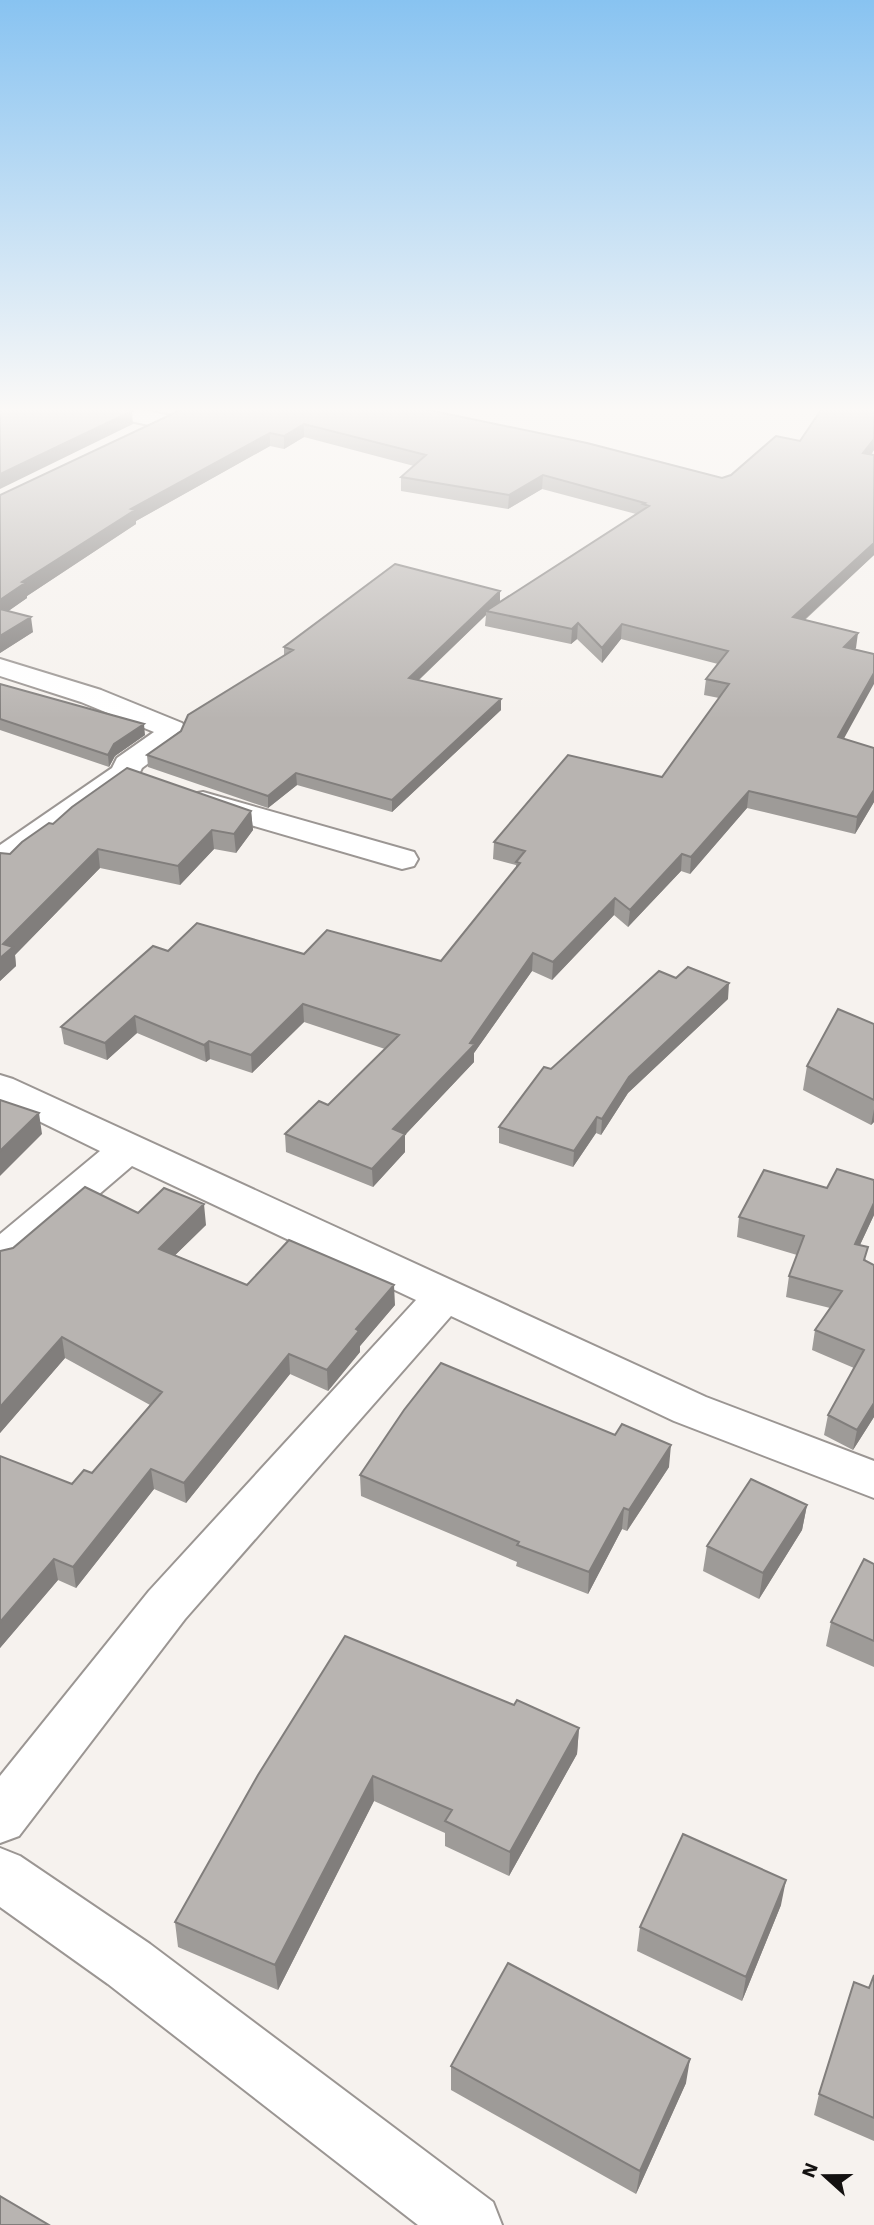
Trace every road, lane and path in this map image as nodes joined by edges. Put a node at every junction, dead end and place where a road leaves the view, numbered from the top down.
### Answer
1 (0, 667) edge
2 (126, 772) junction
3 (402, 859) dead end
4 (0, 860) edge
5 (0, 1087) edge
6 (128, 1149) junction
7 (0, 1256) edge
8 (443, 1297) junction
9 (874, 1480) edge
10 (0, 1818) edge
11 (0, 1874) edge
12 (470, 2225) edge

1 - 2 street
2 - 3 street
2 - 4 street
5 - 6 street
6 - 7 street
6 - 8 street
8 - 9 street
8 - 10 street
11 - 12 street

